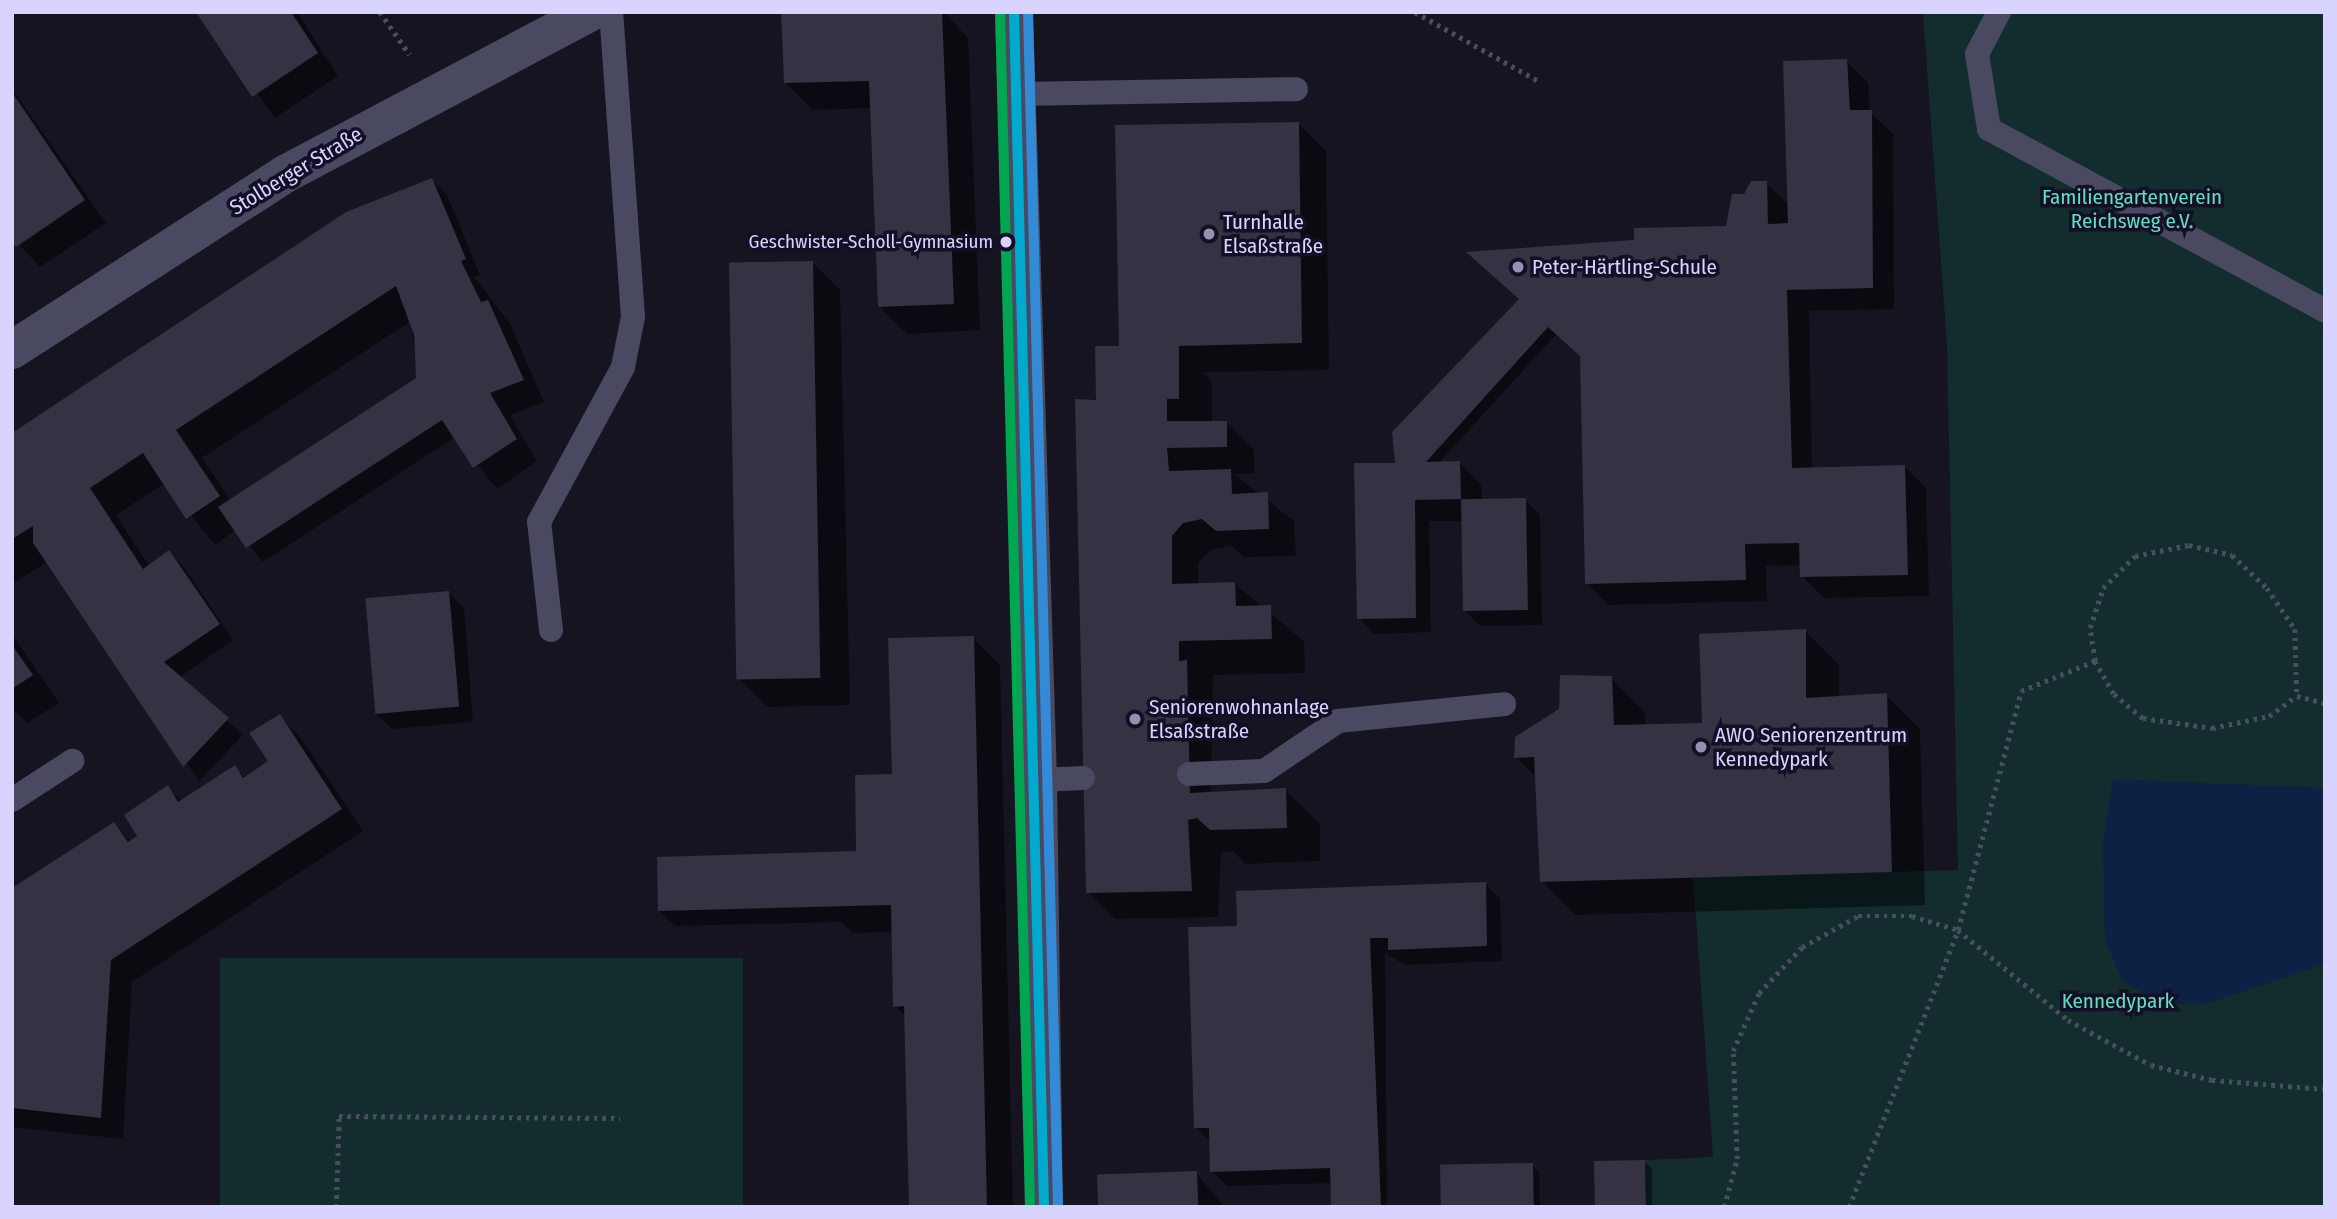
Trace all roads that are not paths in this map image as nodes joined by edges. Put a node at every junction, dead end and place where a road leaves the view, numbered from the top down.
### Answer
1 (591, 12) edge
2 (611, 12) edge
3 (1014, 12) edge
4 (1999, 12) edge
5 (551, 21) edge
6 (1296, 89) dead end
7 (1019, 94) junction
8 (2325, 311) edge
9 (12, 349) edge
10 (551, 630) dead end
11 (1504, 704) dead end
12 (72, 761) dead end
13 (1189, 774) dead end
14 (1083, 778) dead end
15 (1038, 779) junction
16 (12, 800) edge
17 (1044, 1207) edge

1 - 5 street, Stolberger Straße
2 - 10 lane
3 - 7 street
4 - 8 lane
5 - 9 street, Stolberger Straße
6 - 7 lane
7 - 15 street
11 - 13 lane
12 - 16 lane
14 - 15 lane
15 - 17 street

